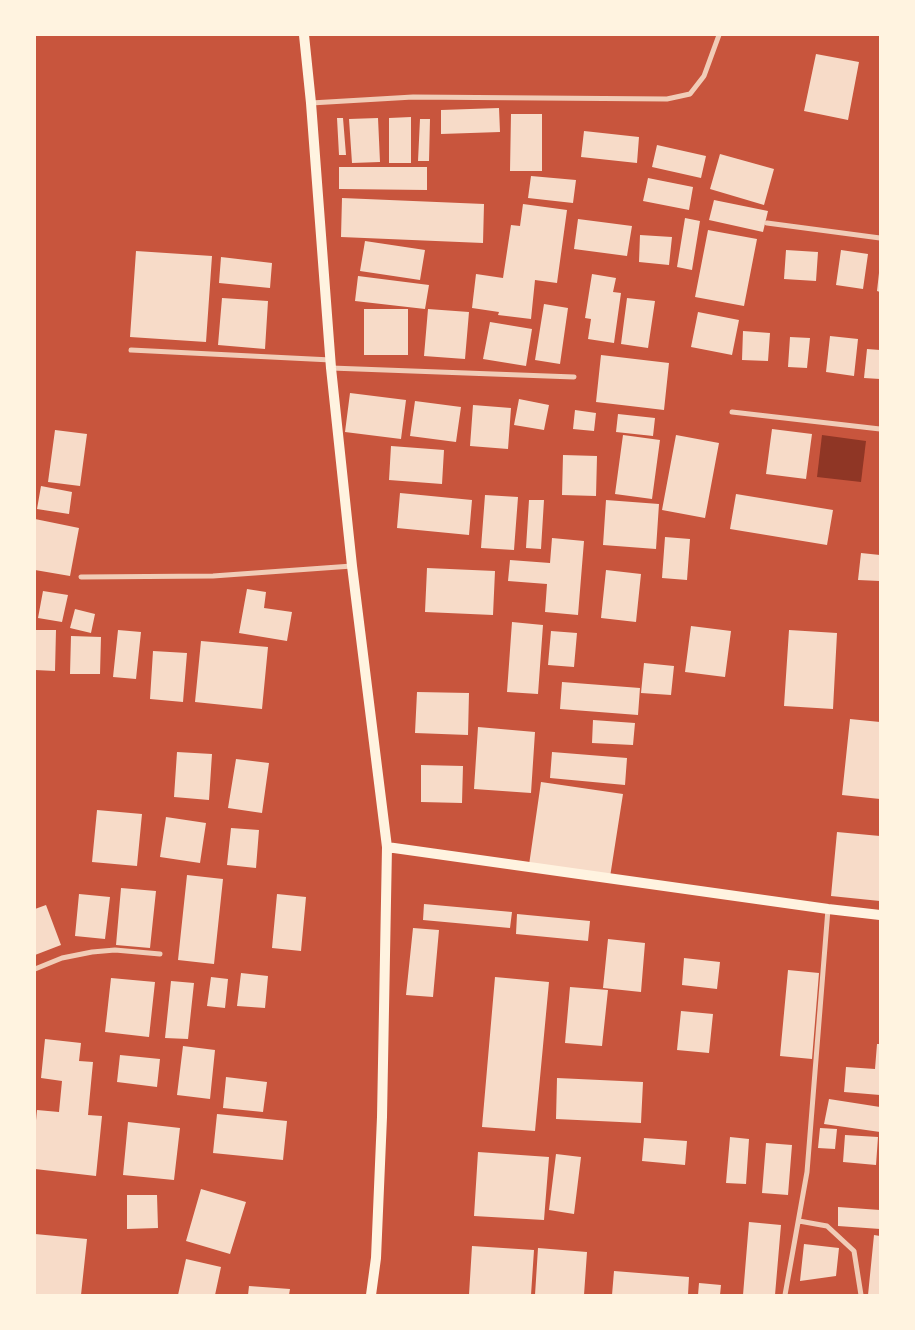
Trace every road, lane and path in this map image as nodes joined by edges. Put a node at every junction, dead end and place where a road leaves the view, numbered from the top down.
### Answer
1 (304, 35) edge
2 (719, 35) edge
3 (311, 103) junction
4 (767, 223) dead end
5 (880, 238) edge
6 (131, 350) dead end
7 (331, 364) junction
8 (574, 377) dead end
9 (732, 412) dead end
10 (880, 429) edge
11 (352, 566) junction
12 (81, 577) dead end
13 (387, 848) junction
14 (828, 909) junction
15 (880, 915) edge
16 (160, 954) dead end
17 (35, 969) edge
18 (798, 1221) junction
19 (371, 1295) edge
20 (785, 1295) edge
21 (861, 1295) edge

1 - 3 main road
2 - 3 street
3 - 7 main road
4 - 5 street
6 - 7 street
7 - 8 street
7 - 11 main road
9 - 10 street
11 - 12 street
11 - 13 main road
13 - 14 main road
13 - 19 main road
14 - 15 main road
14 - 18 street
16 - 17 street
18 - 20 street
18 - 21 street

